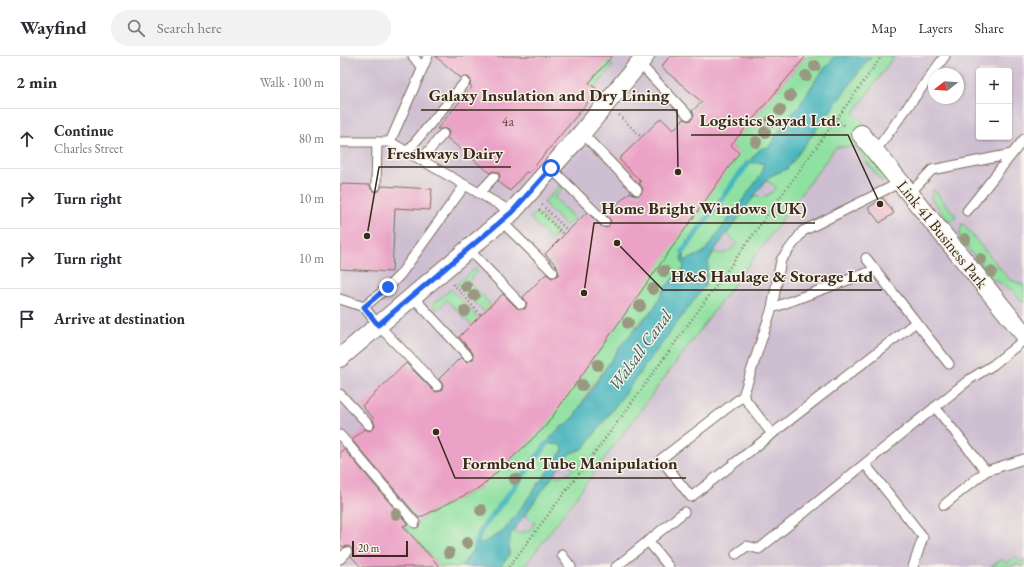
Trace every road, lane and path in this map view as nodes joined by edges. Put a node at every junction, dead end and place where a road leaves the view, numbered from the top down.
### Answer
1 (413, 56) edge
2 (428, 56) edge
3 (882, 56) edge
4 (946, 56) edge
5 (642, 60) edge
6 (422, 68) junction
7 (466, 82) dead end
8 (617, 113) dead end
9 (688, 115) dead end
10 (582, 133) junction
11 (443, 134) dead end
12 (861, 134) dead end
13 (641, 138) dead end
14 (1024, 139) edge
15 (340, 142) edge
16 (376, 142) junction
17 (390, 142) junction
18 (876, 150) junction
19 (407, 152) junction
20 (1012, 154) junction
21 (421, 160) junction
22 (551, 168) junction
23 (494, 177) dead end
24 (465, 185) junction
25 (376, 186) dead end
26 (905, 187) junction
27 (637, 190) dead end
28 (479, 193) junction
29 (540, 203) dead end
30 (536, 207) dead end
31 (967, 211) dead end
32 (506, 216) junction
33 (605, 222) dead end
34 (568, 231) dead end
35 (564, 235) dead end
36 (468, 249) junction
37 (866, 258) dead end
38 (875, 270) junction
39 (553, 272) dead end
40 (452, 282) dead end
41 (412, 296) junction
42 (340, 299) edge
43 (521, 304) dead end
44 (364, 307) junction
45 (772, 308) junction
46 (481, 315) dead end
47 (916, 322) junction
48 (378, 325) junction
49 (1024, 334) edge
50 (1024, 340) edge
51 (468, 356) dead end
52 (340, 358) edge
53 (949, 364) dead end
54 (437, 386) dead end
55 (340, 394) edge
56 (743, 396) junction
57 (936, 407) junction
58 (369, 424) dead end
59 (340, 434) edge
60 (772, 434) junction
61 (1024, 459) edge
62 (865, 464) junction
63 (986, 471) junction
64 (944, 505) dead end
65 (684, 512) dead end
66 (415, 523) dead end
67 (648, 541) junction
68 (347, 552) dead end
69 (736, 554) dead end
70 (562, 555) dead end
71 (340, 559) edge
72 (509, 567) edge
73 (571, 567) edge
74 (616, 567) edge
75 (669, 567) edge
76 (913, 567) edge

1 - 6 lane
2 - 6 lane
3 - 72 path
4 - 18 lane
5 - 9 lane
5 - 10 street
6 - 17 lane
7 - 19 lane
8 - 13 path
10 - 22 street
10 - 27 lane
11 - 21 lane
12 - 18 street, Link 41 Business Park
14 - 20 lane
15 - 16 lane
16 - 17 lane
16 - 25 lane
17 - 19 lane
18 - 26 street, Link 41 Business Park
19 - 21 lane
20 - 26 lane
20 - 31 lane
21 - 24 lane
22 - 32 street
22 - 33 lane
23 - 28 lane
24 - 28 lane
24 - 44 lane
26 - 45 lane
26 - 49 street, Link 41 Business Park
28 - 32 lane
29 - 34 path
30 - 35 path
32 - 36 street
32 - 39 lane
36 - 41 street
36 - 43 lane
37 - 38 lane
38 - 45 lane
38 - 47 lane
40 - 46 path
41 - 48 street
41 - 51 lane
42 - 44 lane
44 - 48 lane
45 - 56 lane
47 - 53 lane
47 - 60 lane
48 - 52 street
48 - 54 lane
50 - 57 lane
55 - 58 lane
56 - 60 lane
56 - 60 lane
57 - 62 lane
57 - 63 lane
59 - 66 lane
61 - 63 lane
62 - 69 lane
62 - 76 lane
63 - 64 lane
65 - 67 lane
67 - 74 lane
67 - 75 lane
68 - 71 lane
70 - 73 lane

